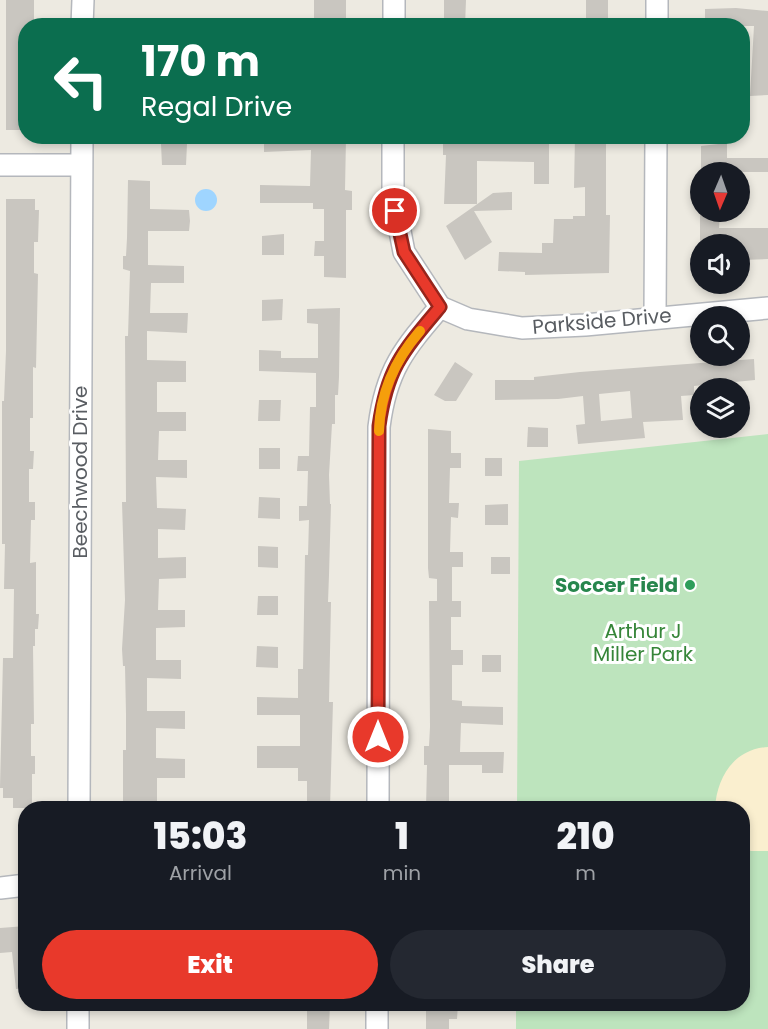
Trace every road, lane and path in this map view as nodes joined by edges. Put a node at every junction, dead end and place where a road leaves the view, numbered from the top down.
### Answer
1 (83, 0) edge
2 (394, 0) edge
3 (657, 0) edge
4 (82, 18) edge
5 (394, 18) edge
6 (657, 18) edge
7 (82, 144) edge
8 (393, 144) edge
9 (656, 144) edge
10 (0, 165) edge
11 (81, 165) junction
12 (440, 307) junction
13 (768, 308) edge
14 (655, 317) junction
15 (79, 801) edge
16 (378, 801) edge
17 (18, 886) edge
18 (0, 888) edge
19 (78, 1011) edge
20 (377, 1011) edge
21 (78, 1029) edge
22 (376, 1029) edge

1 - 4 street
2 - 5 street
3 - 6 street
7 - 11 street, Beechwood Drive
8 - 12 street
9 - 14 street
10 - 11 street
11 - 15 street, Beechwood Drive
12 - 14 street, Parkside Drive
12 - 16 street
13 - 14 street, Parkside Drive
17 - 18 street
19 - 21 street
20 - 22 street

